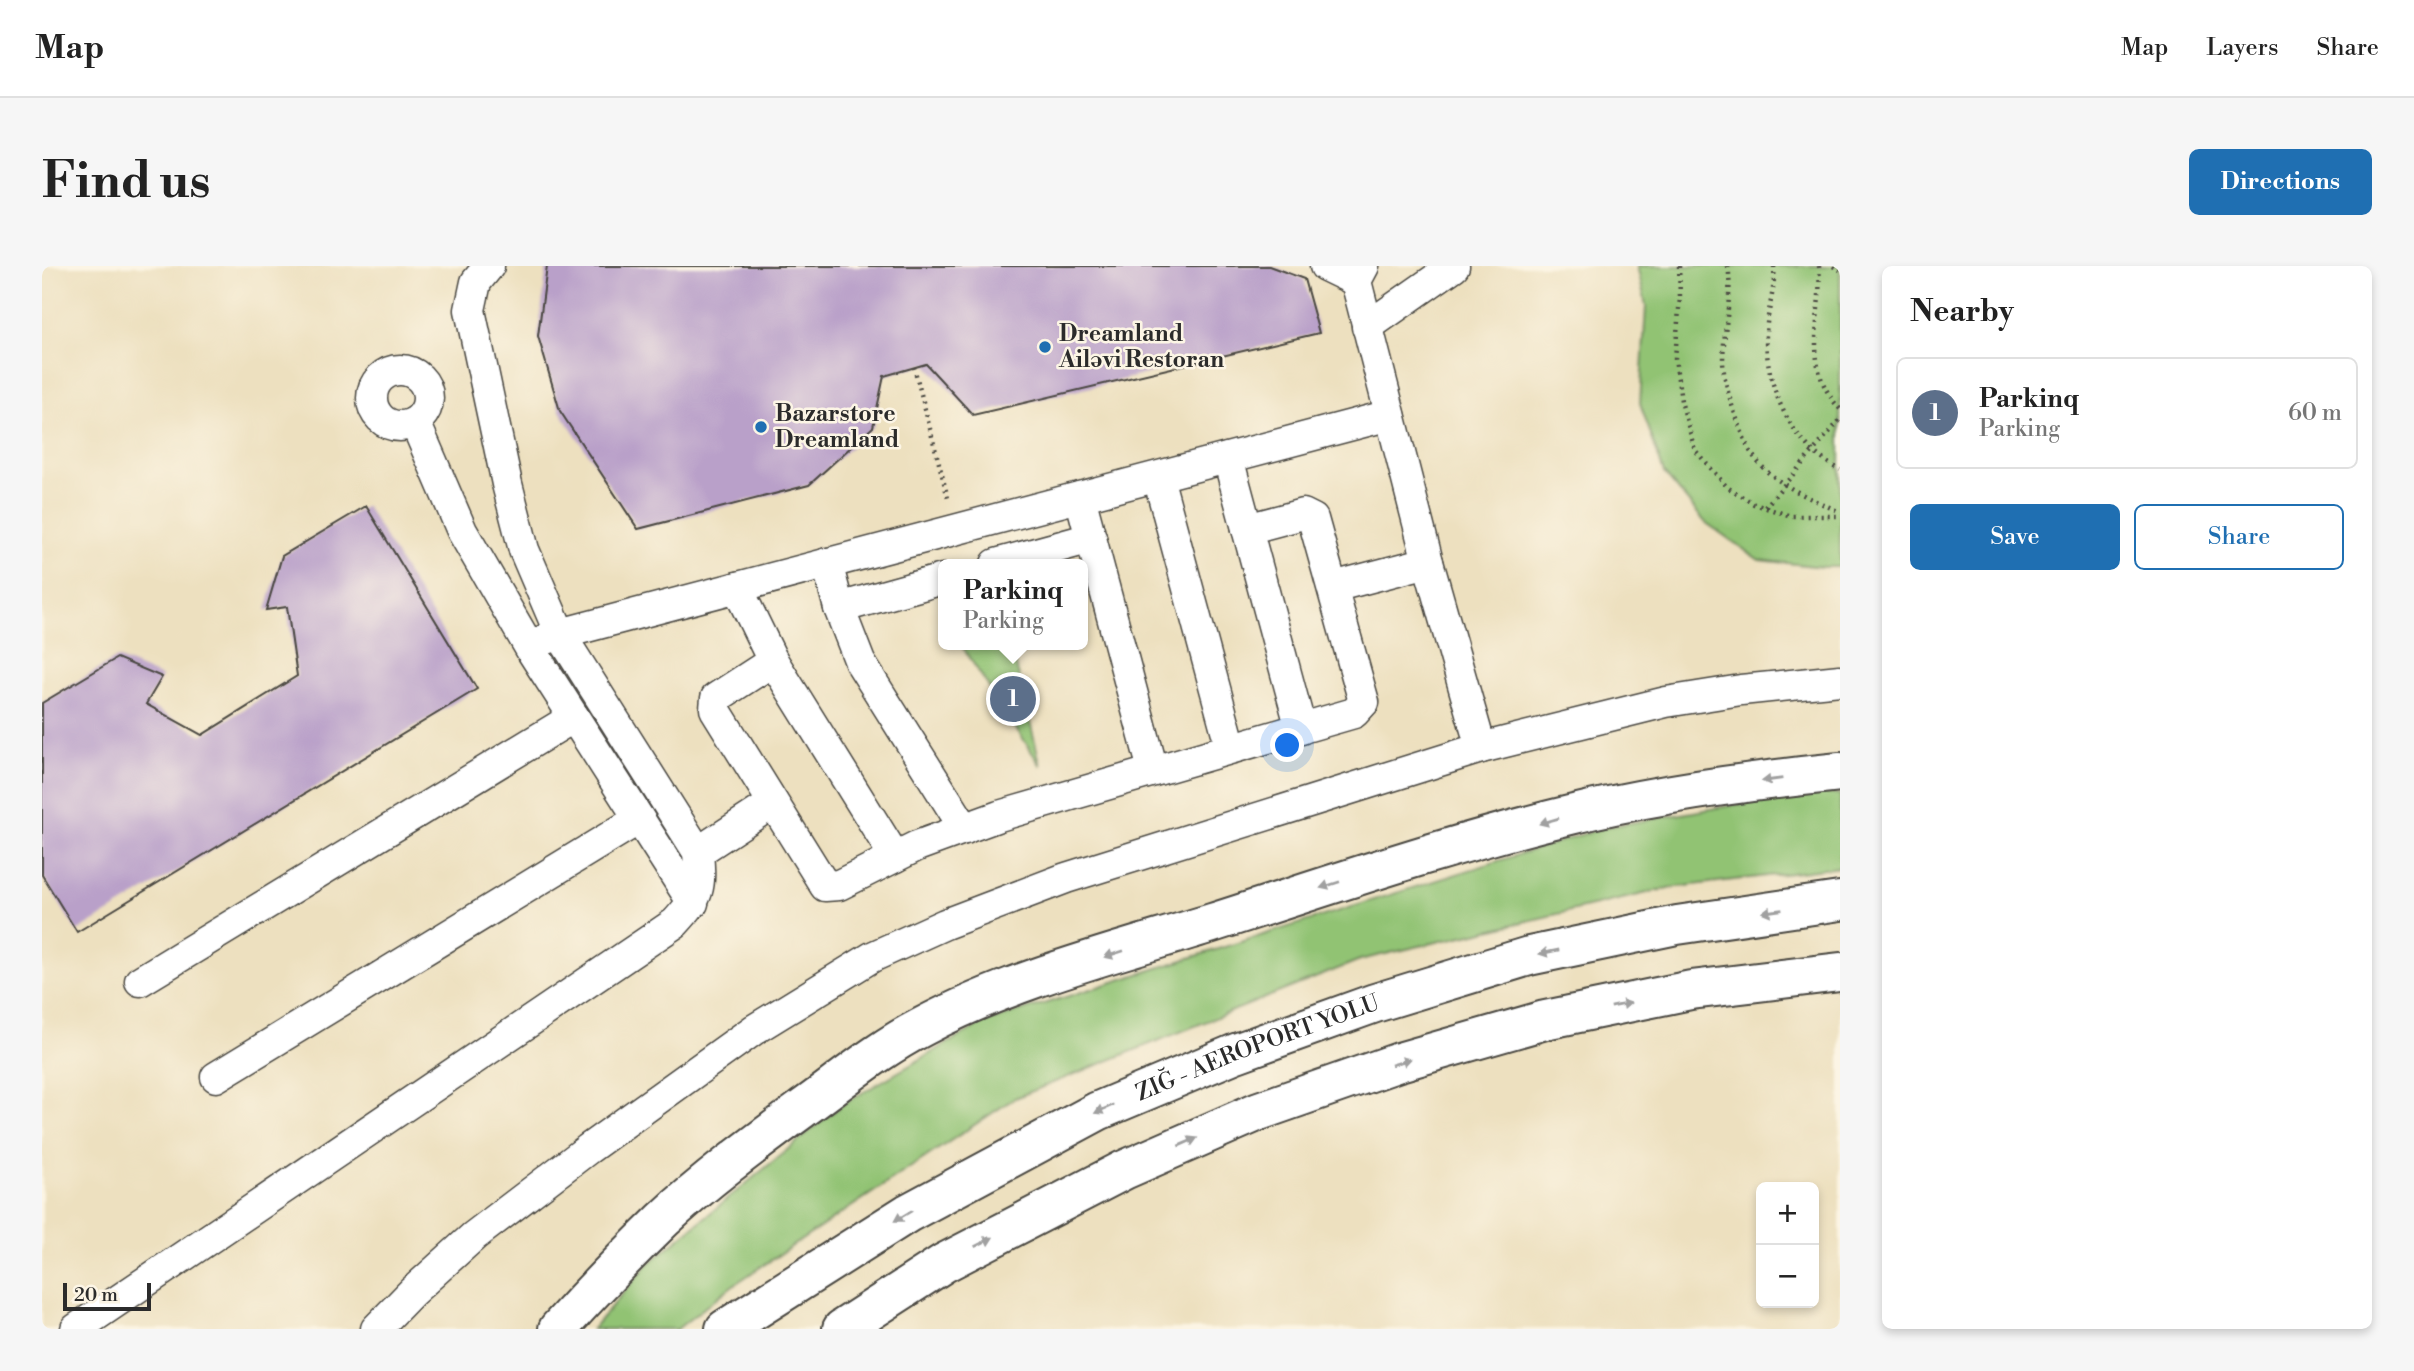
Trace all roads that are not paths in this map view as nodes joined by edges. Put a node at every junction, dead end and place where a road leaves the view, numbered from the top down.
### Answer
1 (489, 266) edge
2 (1325, 266) edge
3 (1454, 266) edge
4 (1360, 273) edge
5 (1367, 327) junction
6 (1390, 415) junction
7 (415, 422) dead end
8 (1228, 458) junction
9 (1158, 477) junction
10 (1080, 497) junction
11 (1247, 529) junction
12 (1091, 538) junction
13 (1014, 559) edge
14 (1428, 562) junction
15 (827, 564) junction
16 (938, 580) edge
17 (737, 587) junction
18 (1334, 587) junction
19 (839, 608) junction
20 (552, 637) junction
21 (773, 661) junction
22 (1840, 680) edge
23 (574, 717) junction
24 (1301, 729) junction
25 (1231, 748) junction
26 (1481, 748) junction
27 (1153, 770) junction
28 (1840, 772) edge
29 (773, 803) junction
30 (639, 819) junction
31 (965, 829) junction
32 (698, 852) junction
33 (895, 858) junction
34 (1840, 901) edge
35 (694, 903) junction
36 (1840, 972) edge
37 (139, 981) dead end
38 (216, 1077) dead end
39 (76, 1329) edge
40 (376, 1329) edge
41 (558, 1329) edge
42 (725, 1329) edge
43 (842, 1329) edge

1 - 20 street
2 - 4 street
3 - 5 street
4 - 5 street
5 - 6 street
6 - 8 street
6 - 14 street
7 - 23 street
8 - 9 street
8 - 11 street
9 - 10 street
9 - 25 street
10 - 12 street
10 - 15 street
11 - 18 street
11 - 24 street
12 - 13 street
12 - 27 street
14 - 18 street
14 - 26 street
15 - 17 street
15 - 19 street
16 - 19 street
17 - 20 street
17 - 21 street
18 - 24 street
19 - 31 street
20 - 32 street
21 - 29 street
21 - 33 street
22 - 26 street
23 - 30 street
23 - 37 street
24 - 25 street
25 - 27 street
26 - 40 street
27 - 31 street
28 -> 41 main road
29 - 32 street
29 - 33 street
30 - 35 street
30 - 38 street
31 - 33 street
32 - 35 street
34 -> 42 main road
35 - 39 street
43 -> 36 main road

